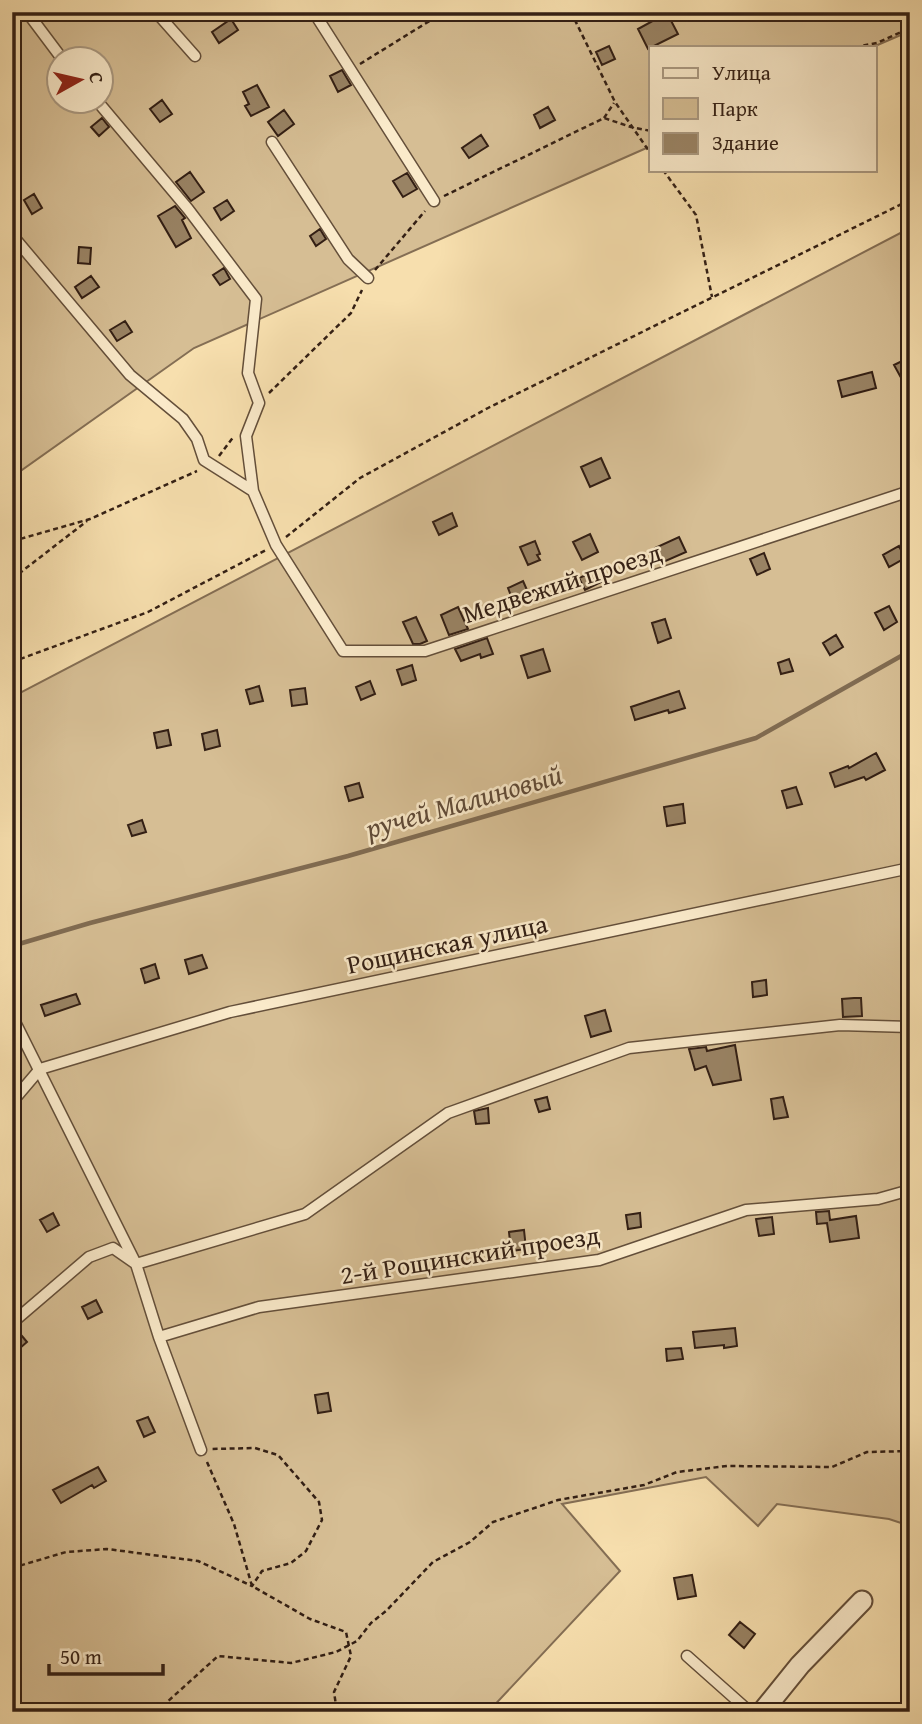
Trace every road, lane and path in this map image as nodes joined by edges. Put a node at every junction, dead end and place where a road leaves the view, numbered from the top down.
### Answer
1 (27, 12) edge
2 (156, 12) edge
3 (443, 12) edge
4 (571, 12) edge
5 (316, 14) dead end
6 (910, 28) edge
7 (52, 46) edge
8 (860, 46) edge
9 (195, 56) dead end
10 (352, 69) junction
11 (615, 102) junction
12 (109, 116) edge
13 (604, 118) junction
14 (631, 127) junction
15 (649, 131) edge
16 (272, 142) dead end
17 (649, 150) edge
18 (664, 172) edge
19 (910, 200) edge
20 (434, 201) junction
21 (12, 235) edge
22 (368, 278) junction
23 (712, 299) junction
24 (259, 403) junction
25 (236, 433) dead end
26 (213, 464) junction
27 (253, 491) junction
28 (910, 491) edge
29 (90, 519) junction
30 (12, 539) edge
31 (276, 545) junction
32 (12, 579) edge
33 (12, 662) edge
34 (910, 867) edge
35 (12, 1016) edge
36 (910, 1027) edge
37 (40, 1069) junction
38 (12, 1102) edge
39 (910, 1189) edge
40 (136, 1264) junction
41 (12, 1324) edge
42 (159, 1337) junction
43 (201, 1450) junction
44 (910, 1451) edge
45 (12, 1568) edge
46 (252, 1586) junction
47 (862, 1601) dead end
48 (349, 1646) junction
49 (687, 1657) dead end
50 (156, 1712) edge
51 (338, 1712) edge
52 (750, 1712) edge
53 (762, 1712) edge

1 - 7 lane
2 - 9 lane
3 - 10 path
4 - 11 path
5 - 10 lane
6 - 8 path
10 - 20 lane
11 - 13 path
11 - 14 path
12 - 24 lane
13 - 14 path
13 - 20 path
14 - 15 path
14 - 17 path
16 - 22 lane
18 - 23 path
19 - 23 path
20 - 22 path
21 - 26 lane
22 - 24 path
23 - 31 path
24 - 27 lane
25 - 26 path
26 - 27 lane
26 - 29 path
27 - 31 lane
28 - 31 lane, Медвежий проезд
29 - 30 path
29 - 32 path
31 - 33 path
34 - 37 lane, Рощинская улица
35 - 37 lane
36 - 40 lane
37 - 38 lane
37 - 40 lane
39 - 42 lane, 2-й Рощинский проезд
40 - 41 lane
40 - 42 lane
42 - 43 lane
43 - 46 path
43 - 46 path
44 - 48 path
45 - 46 path
46 - 48 path
47 - 53 street
48 - 50 path
48 - 51 path
49 - 52 lane

